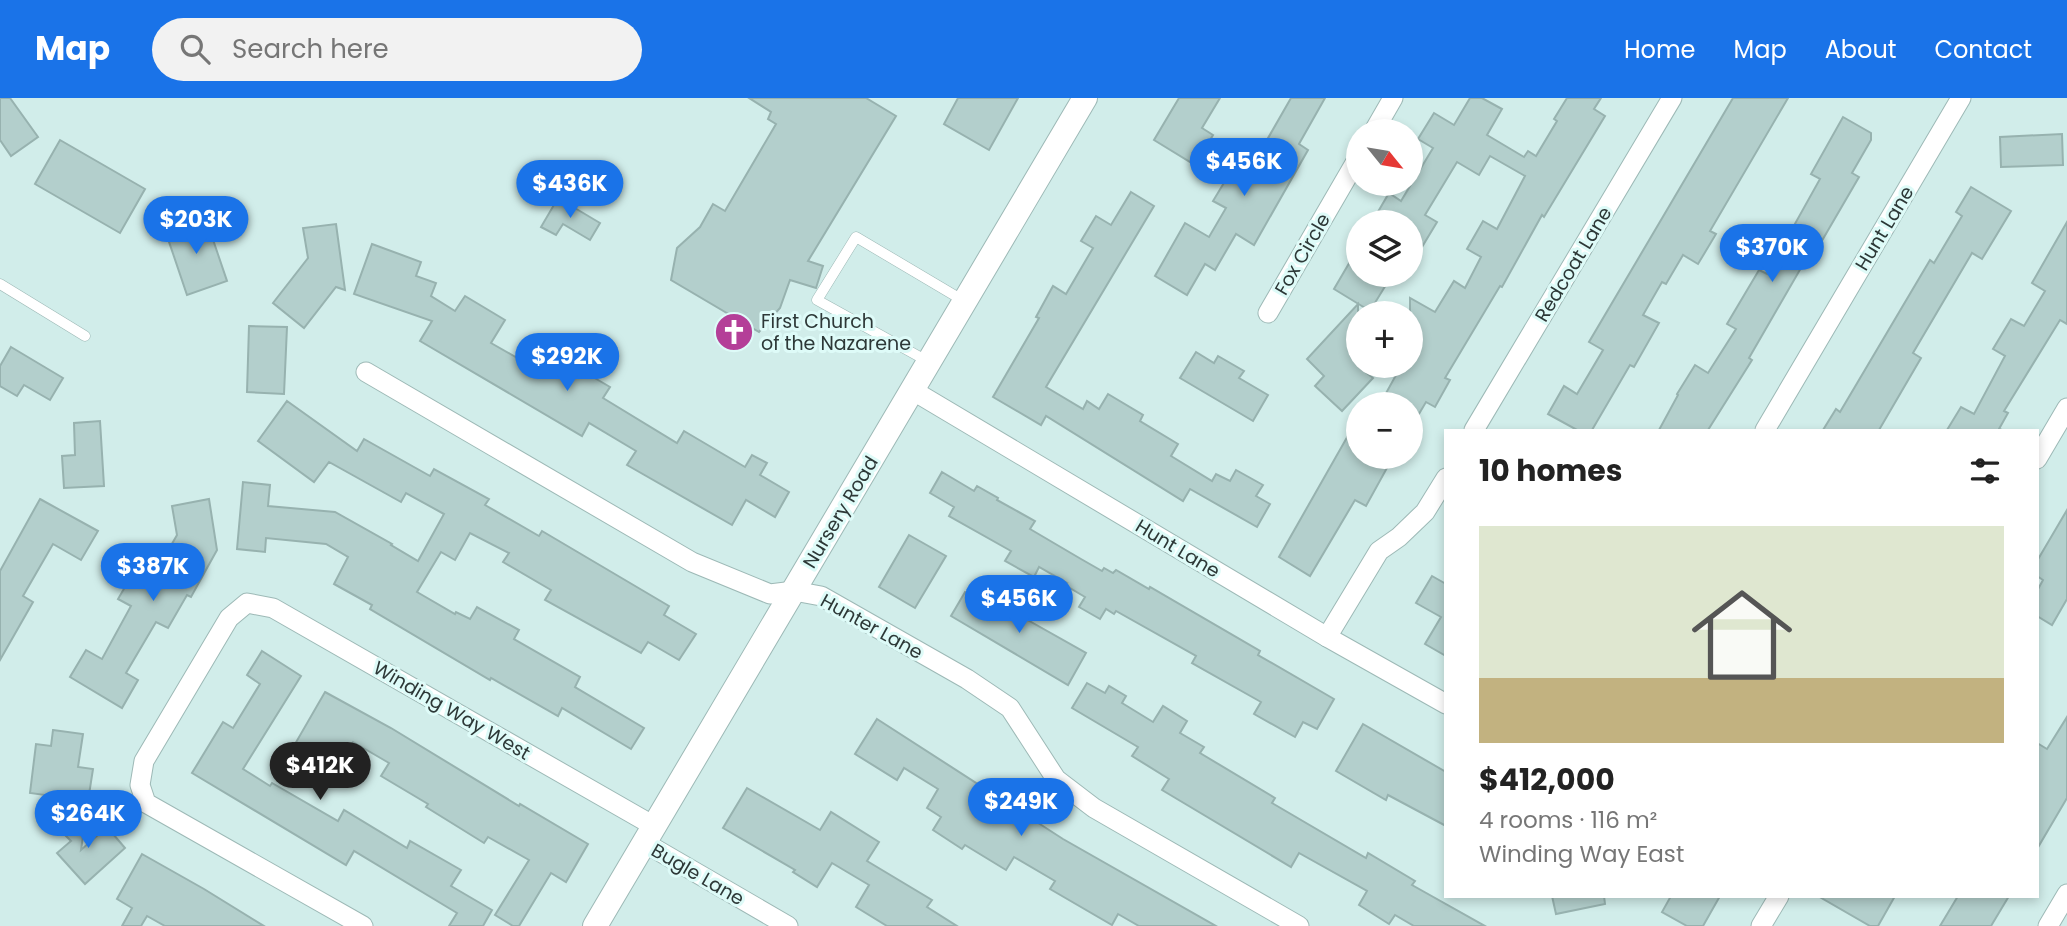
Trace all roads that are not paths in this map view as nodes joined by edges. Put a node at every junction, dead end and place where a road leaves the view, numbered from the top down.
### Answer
1 (1085, 98) edge
2 (1393, 98) edge
3 (1672, 98) edge
4 (1961, 98) edge
5 (1381, 119) edge
6 (1346, 179) edge
7 (0, 284) edge
8 (965, 301) junction
9 (1268, 313) dead end
10 (85, 336) dead end
11 (929, 362) junction
12 (366, 372) dead end
13 (912, 390) junction
14 (2067, 408) edge
15 (1475, 429) edge
16 (1766, 429) edge
17 (2039, 456) edge
18 (1444, 481) edge
19 (794, 591) junction
20 (1327, 637) junction
21 (1444, 703) edge
22 (649, 834) junction
23 (2067, 894) edge
24 (1778, 898) edge
25 (363, 926) edge
26 (595, 926) edge
27 (788, 926) edge
28 (1299, 926) edge
29 (1761, 926) edge
30 (2048, 926) edge

1 - 8 street, Nursery Road
2 - 5 street
3 - 15 street, Redcoat Lane
4 - 16 street, Hunt Lane
6 - 9 street, Fox Circle
7 - 10 lane
8 - 11 street, Nursery Road
8 - 11 lane
11 - 13 street, Nursery Road
12 - 19 street, Hunter Lane
13 - 19 street, Nursery Road
13 - 20 street, Hunt Lane
14 - 17 street
18 - 20 street
19 - 22 street, Nursery Road
19 - 28 street, Hunter Lane
20 - 21 street, Hunt Lane
22 - 25 street, Winding Way West
22 - 26 street, Nursery Road
22 - 27 street, Bugle Lane
23 - 30 street
24 - 29 street

